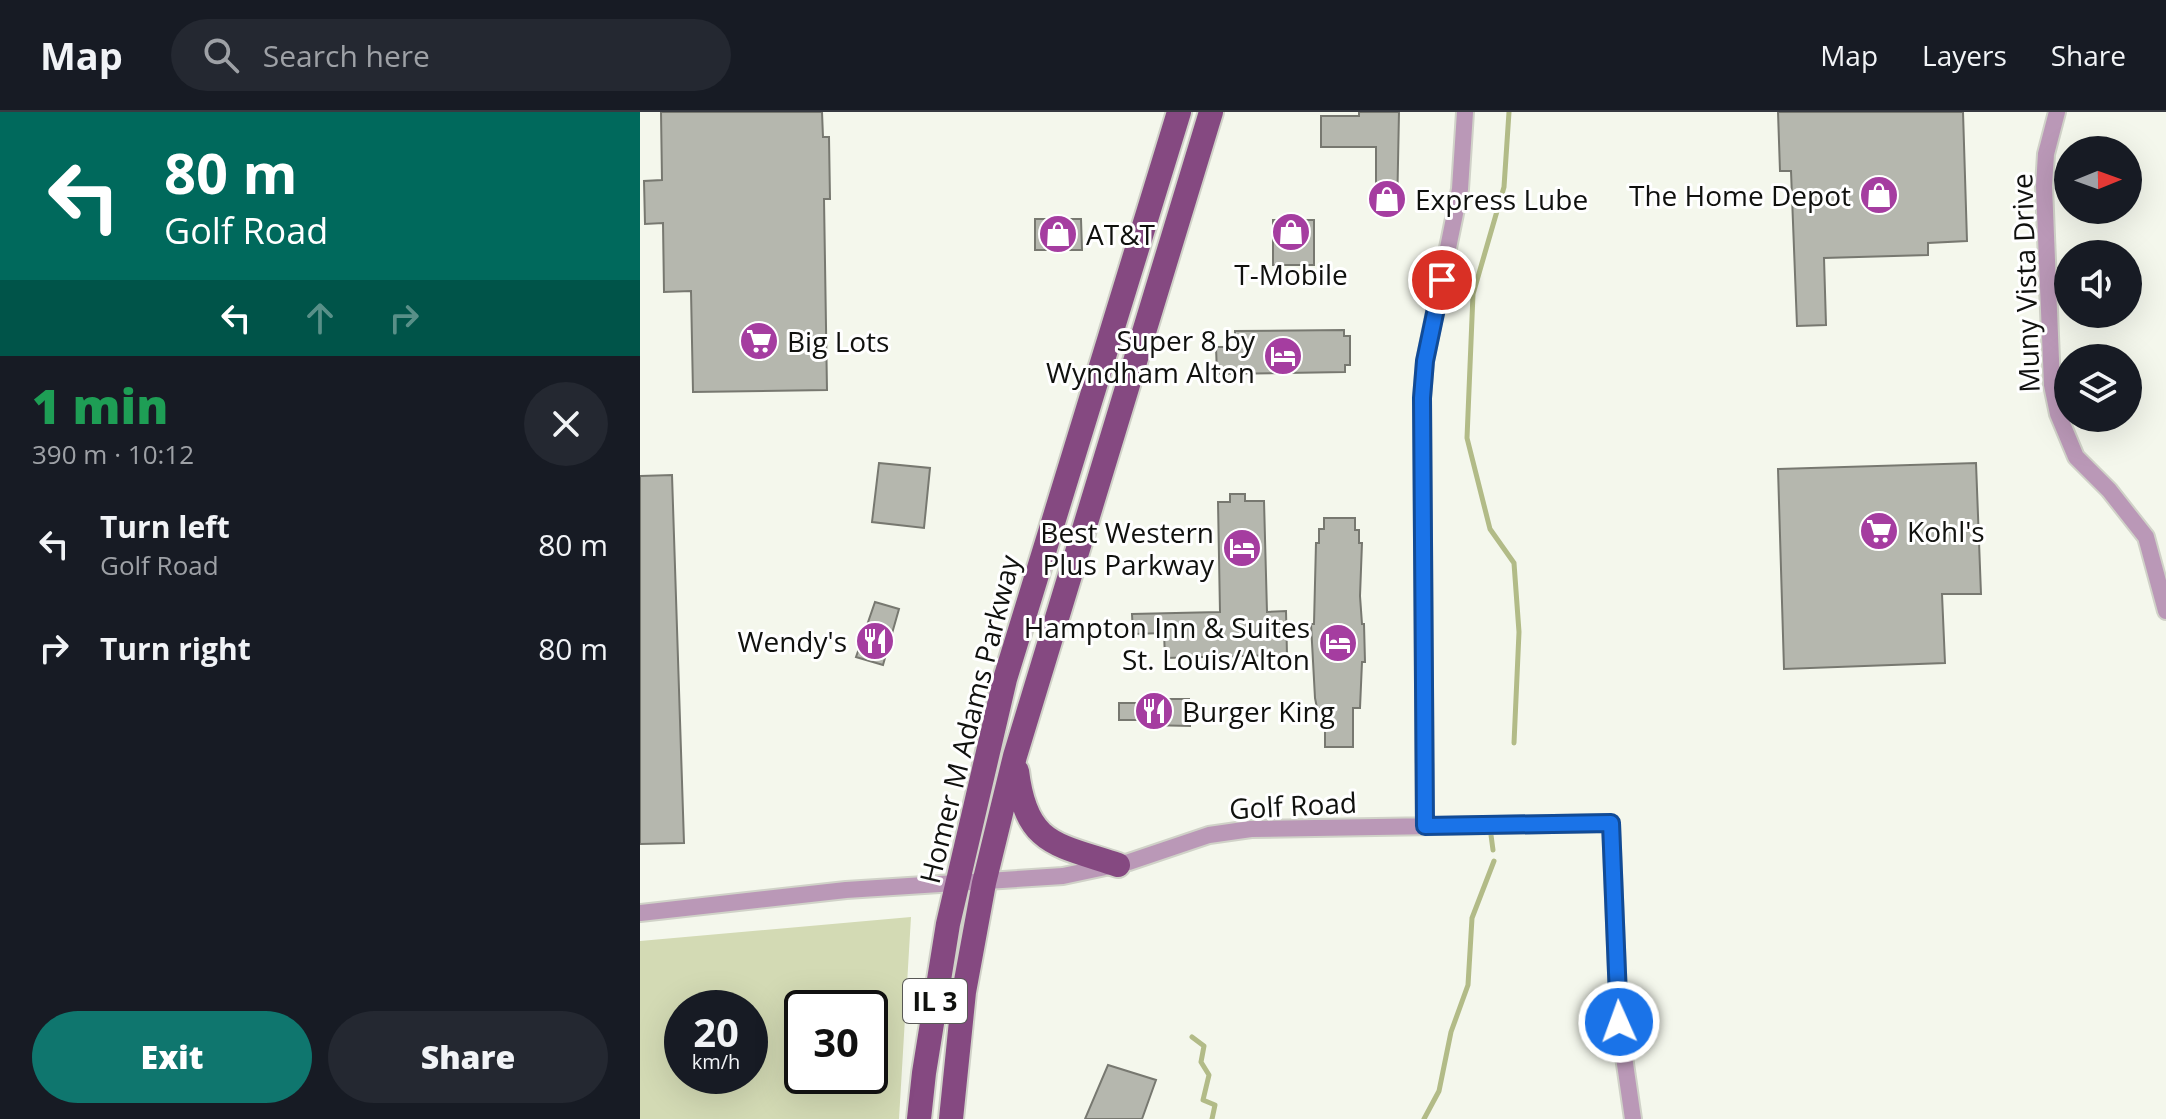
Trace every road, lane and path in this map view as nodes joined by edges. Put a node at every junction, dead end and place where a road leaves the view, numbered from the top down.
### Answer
1 (1179, 112) edge
2 (1211, 112) edge
3 (1465, 112) edge
4 (2057, 112) edge
5 (2166, 611) edge
6 (1015, 756) junction
7 (1425, 826) junction
8 (1118, 865) junction
9 (984, 883) junction
10 (957, 885) junction
11 (640, 913) edge
12 (919, 1119) edge
13 (951, 1119) edge
14 (1633, 1119) edge

1 - 10 main road, Homer M Adams Parkway / IL 3
2 - 6 main road, Homer M Adams Parkway / IL 3
3 - 7 street
4 - 5 street, Muny Vista Drive
6 - 8 main road
6 - 9 main road, Homer M Adams Parkway / IL 3
7 - 8 street, Golf Road
7 - 14 street, Golf Road
8 - 9 street, Golf Road
9 - 10 street, Golf Road
9 - 13 main road, Homer M Adams Parkway / IL 3
10 - 11 street, Golf Road
10 - 12 main road, Homer M Adams Parkway / IL 3

